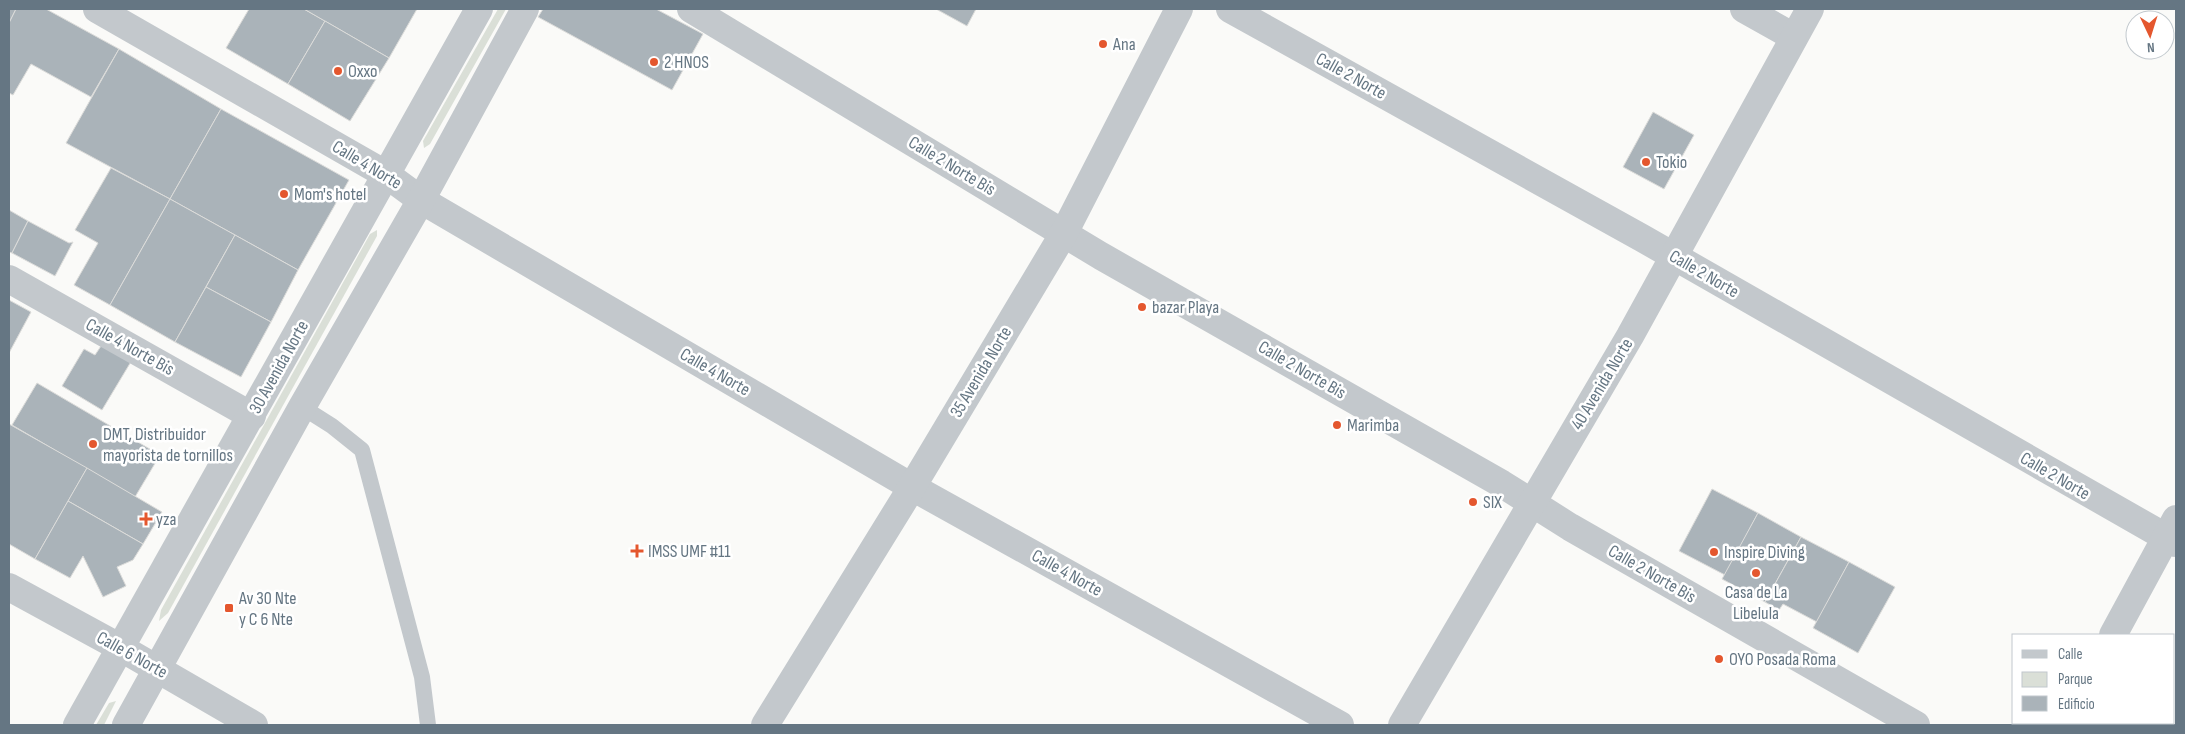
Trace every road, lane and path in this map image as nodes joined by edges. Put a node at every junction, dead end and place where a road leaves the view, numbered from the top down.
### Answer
1 (97, 9) edge
2 (479, 9) edge
3 (525, 9) edge
4 (691, 9) edge
5 (1179, 9) edge
6 (1230, 9) edge
7 (1744, 9) edge
8 (1810, 9) edge
9 (1794, 37) junction
10 (387, 175) junction
11 (421, 200) junction
12 (1064, 233) junction
13 (1675, 258) junction
14 (9, 279) edge
15 (302, 407) junction
16 (252, 416) junction
17 (912, 487) junction
18 (1531, 504) junction
19 (2173, 533) edge
20 (9, 587) edge
21 (2114, 634) edge
22 (121, 648) junction
23 (158, 669) junction
24 (776, 721) edge
25 (77, 725) edge
26 (126, 725) edge
27 (254, 725) edge
28 (428, 725) edge
29 (1340, 725) edge
30 (1402, 725) edge
31 (1916, 725) edge

1 - 10 street, Calle 4 Norte
2 - 10 street, 30 Avenida Norte
3 - 11 street
4 - 12 street, Calle 2 Norte Bis
5 - 12 street, 35 Avenida Norte
6 - 13 street, Calle 2 Norte
7 - 9 street
8 - 9 street, 40 Avenida Norte
9 - 13 street, 40 Avenida Norte
10 - 11 street, Calle 4 Norte
10 - 16 street, 30 Avenida Norte
11 - 15 street
11 - 17 street, Calle 4 Norte
12 - 17 street, 35 Avenida Norte
12 - 18 street, Calle 2 Norte Bis
13 - 18 street, 40 Avenida Norte
13 - 19 street, Calle 2 Norte
14 - 16 street, Calle 4 Norte Bis
15 - 23 street
15 - 28 lane
16 - 22 street, 30 Avenida Norte
17 - 24 street, 35 Avenida Norte
17 - 29 street, Calle 4 Norte
18 - 30 street, 40 Avenida Norte
18 - 31 street, Calle 2 Norte Bis
19 - 21 street
20 - 22 street, Calle 6 Norte
22 - 23 street, Calle 6 Norte
22 - 25 street, 30 Avenida Norte
23 - 26 street
23 - 27 street, Calle 6 Norte

